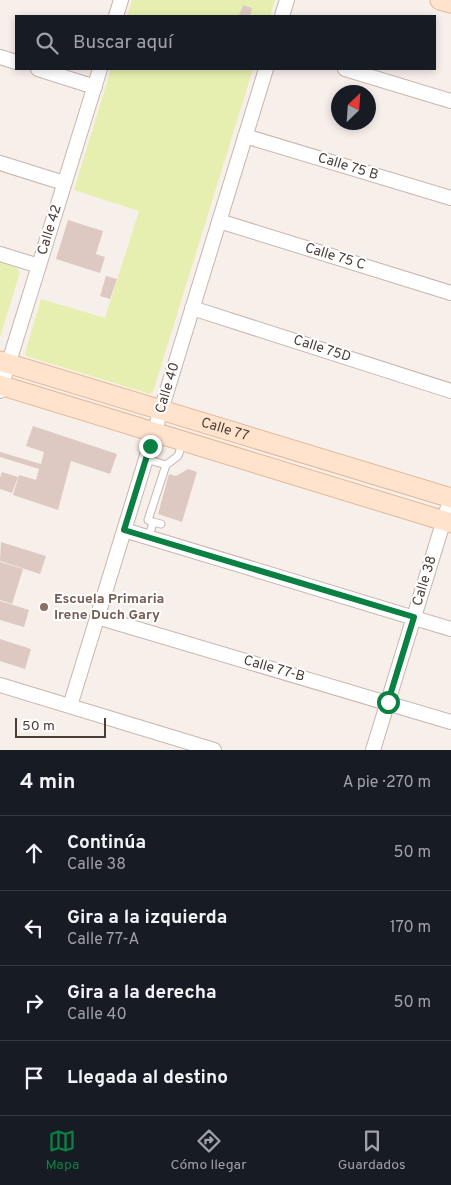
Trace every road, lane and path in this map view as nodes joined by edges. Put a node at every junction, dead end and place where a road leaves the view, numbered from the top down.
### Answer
1 (120, 0) edge
2 (287, 0) edge
3 (440, 0) edge
4 (451, 4) edge
5 (116, 15) edge
6 (282, 15) edge
7 (0, 57) edge
8 (15, 62) edge
9 (41, 70) edge
10 (100, 70) edge
11 (266, 70) edge
12 (348, 70) edge
13 (94, 87) junction
14 (451, 101) edge
15 (245, 136) junction
16 (0, 163) edge
17 (64, 183) junction
18 (451, 198) edge
19 (219, 221) junction
20 (0, 254) edge
21 (39, 266) junction
22 (451, 294) edge
23 (192, 308) junction
24 (4, 362) edge
25 (1, 388) edge
26 (451, 391) edge
27 (161, 410) junction
28 (154, 432) junction
29 (183, 441) junction
30 (146, 459) junction
31 (166, 465) junction
32 (451, 498) edge
33 (447, 521) edge
34 (153, 522) junction
35 (161, 524) dead end
36 (124, 530) junction
37 (149, 537) junction
38 (98, 617) junction
39 (414, 617) junction
40 (451, 629) edge
41 (0, 685) edge
42 (388, 702) junction
43 (70, 706) junction
44 (451, 722) edge
45 (214, 750) edge
46 (373, 750) edge

1 - 5 street
2 - 6 street
3 - 4 street
7 - 8 street
9 - 13 street
10 - 13 street, Calle 42
11 - 15 street, Calle 40
12 - 14 street
13 - 17 street, Calle 42
15 - 18 street, Calle 75 B
15 - 19 street, Calle 40
16 - 17 street
17 - 21 street, Calle 42
19 - 22 street, Calle 75 C
19 - 23 street, Calle 40
20 - 21 street
21 - 24 street, Calle 42
23 - 26 street, Calle 75D
23 - 27 street, Calle 40
24 - 25 street, Calle 42
24 - 27 street, Calle 77
25 - 28 street, Calle 77
27 - 28 street, Calle 40
27 - 32 street, Calle 77
28 - 29 street, Calle 77
28 - 30 street, Calle 40
29 - 31 lane
29 - 33 street, Calle 77
30 - 31 lane
30 - 36 street, Calle 40
31 - 34 lane
32 - 33 street, Calle 38
33 - 39 street, Calle 38
34 - 35 lane
34 - 37 lane
36 - 37 street
36 - 38 street, Calle 40
37 - 39 street
38 - 42 street, Calle 77-B
38 - 43 street, Calle 40
39 - 40 street
39 - 42 street, Calle 38
41 - 43 street
42 - 44 street, Calle 77-B
42 - 46 street, Calle 38
43 - 45 street

